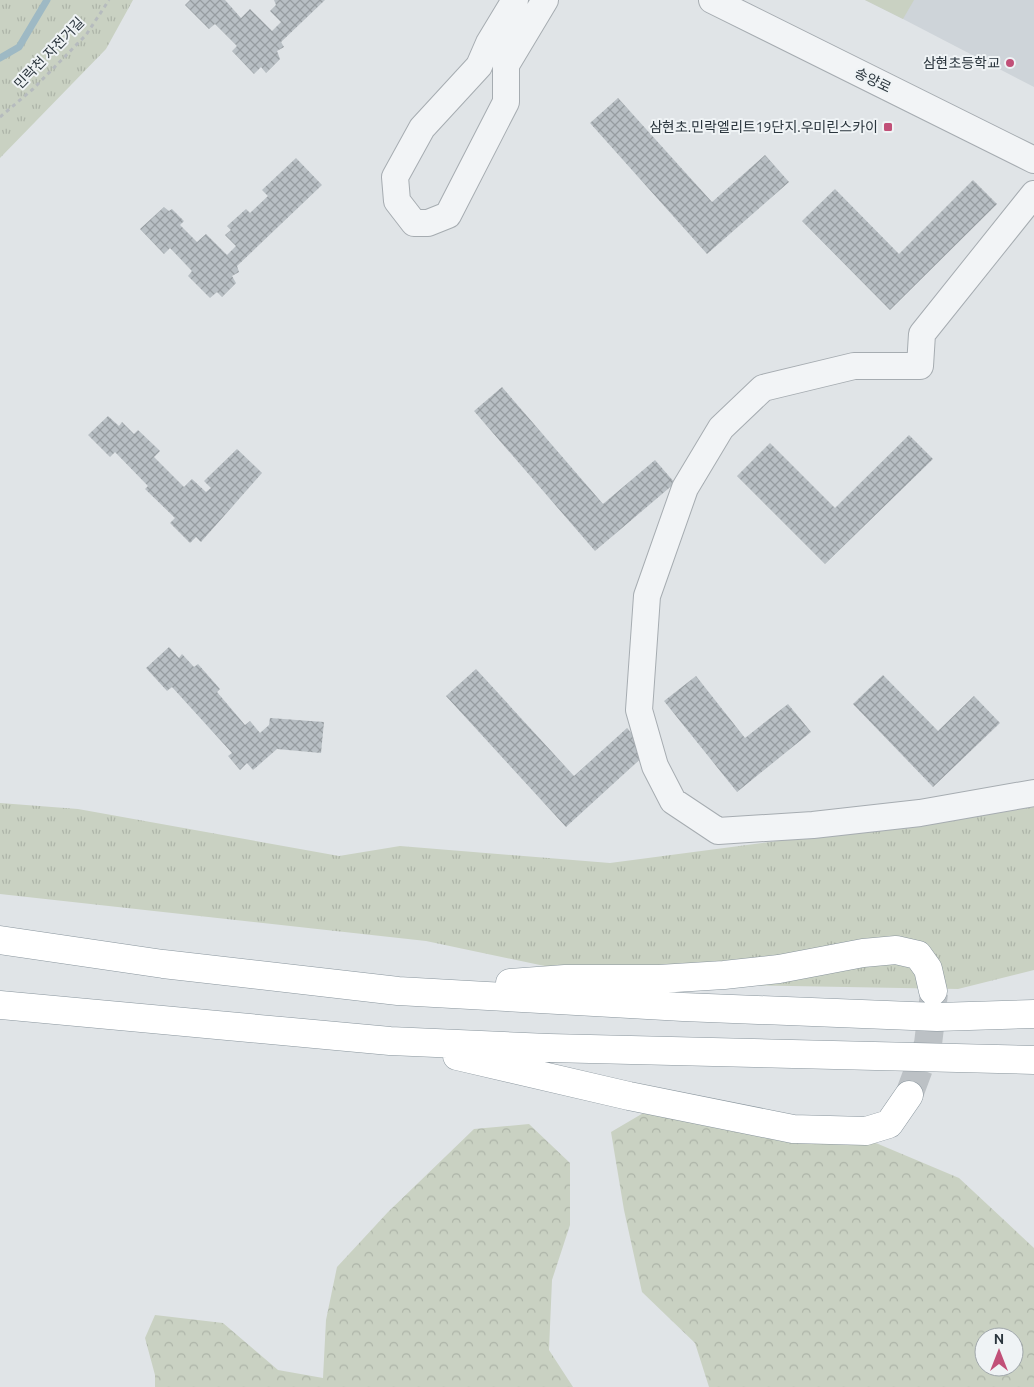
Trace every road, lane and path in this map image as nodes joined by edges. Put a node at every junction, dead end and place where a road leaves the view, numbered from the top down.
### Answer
1 (109, 0) edge
2 (515, 0) edge
3 (545, 0) edge
4 (712, 0) edge
5 (0, 115) edge
6 (1034, 160) edge
7 (1034, 194) edge
8 (1034, 793) edge
9 (0, 940) edge
10 (0, 954) edge
11 (163, 964) junction
12 (398, 991) junction
13 (934, 992) tunnel mouth
14 (0, 1005) edge
15 (1034, 1014) edge
16 (0, 1018) edge
17 (161, 1020) junction
18 (390, 1041) junction
19 (1034, 1060) edge
20 (909, 1095) tunnel mouth

1 - 5 path, 민락천 자전거길
2 - 3 street
4 - 6 street, 송양로
7 - 8 street
9 - 11 highway
10 - 11 highway
11 - 12 highway
12 - 13 highway
12 - 15 highway
14 - 17 highway
16 - 17 highway
17 - 18 highway
18 - 19 highway
18 - 20 highway

